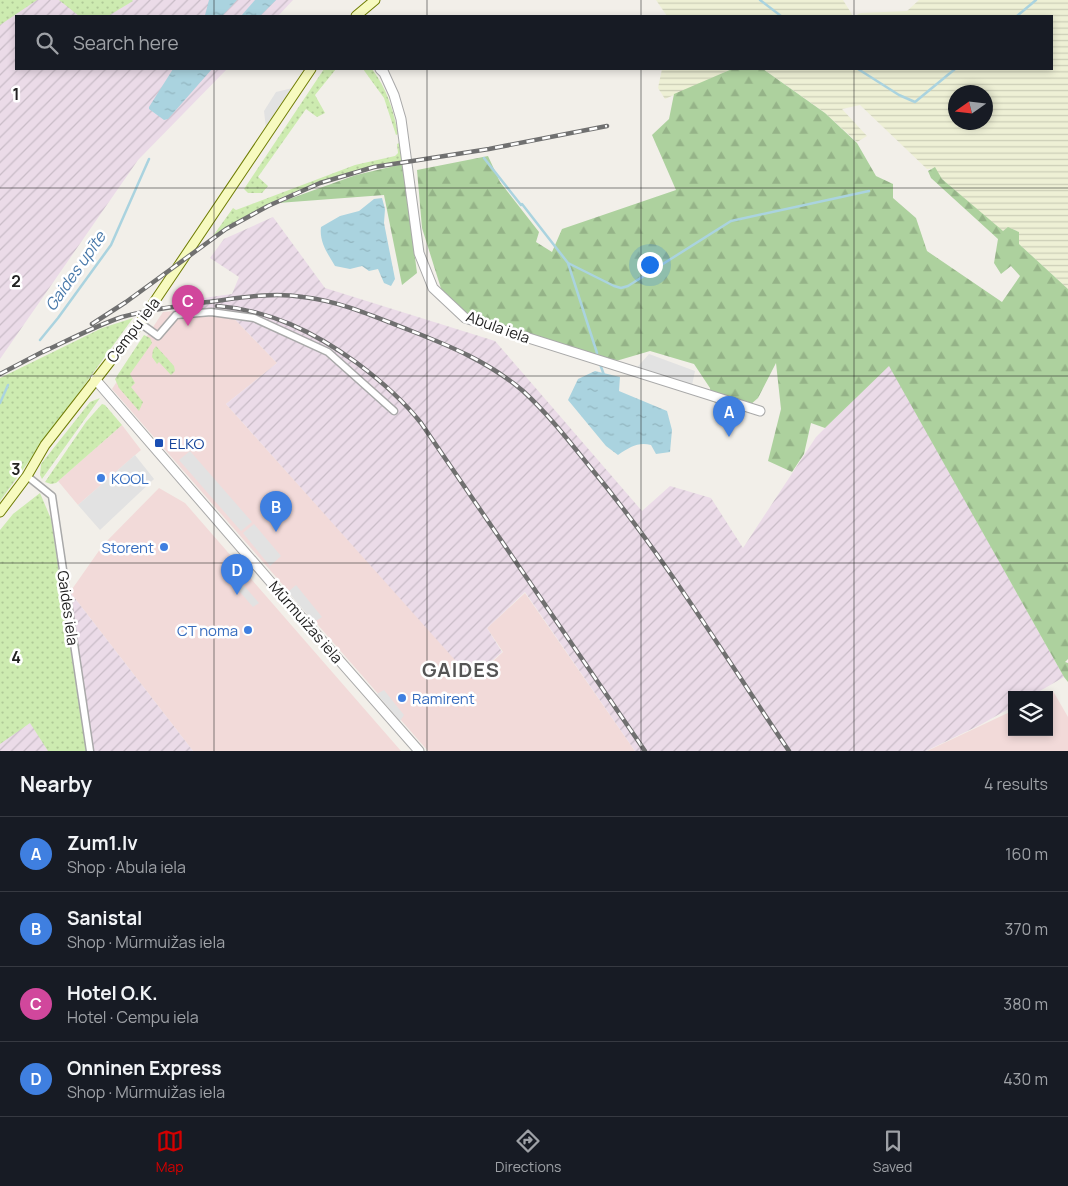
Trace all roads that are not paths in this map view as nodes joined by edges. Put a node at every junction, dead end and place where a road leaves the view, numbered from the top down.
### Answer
1 (375, 0) edge
2 (357, 15) edge
3 (310, 70) edge
4 (381, 70) edge
5 (140, 323) junction
6 (95, 379) junction
7 (394, 411) dead end
8 (760, 411) dead end
9 (27, 476) junction
10 (0, 512) edge
11 (90, 751) edge
12 (419, 751) edge

1 - 2 main road
3 - 5 main road, Cempu iela
4 - 8 street, Abula iela
5 - 6 main road, Cempu iela
5 - 7 street
6 - 9 main road, Cempu iela
6 - 12 street, Mūrmuižas iela
9 - 10 main road, Cempu iela
9 - 11 street, Gaides iela

